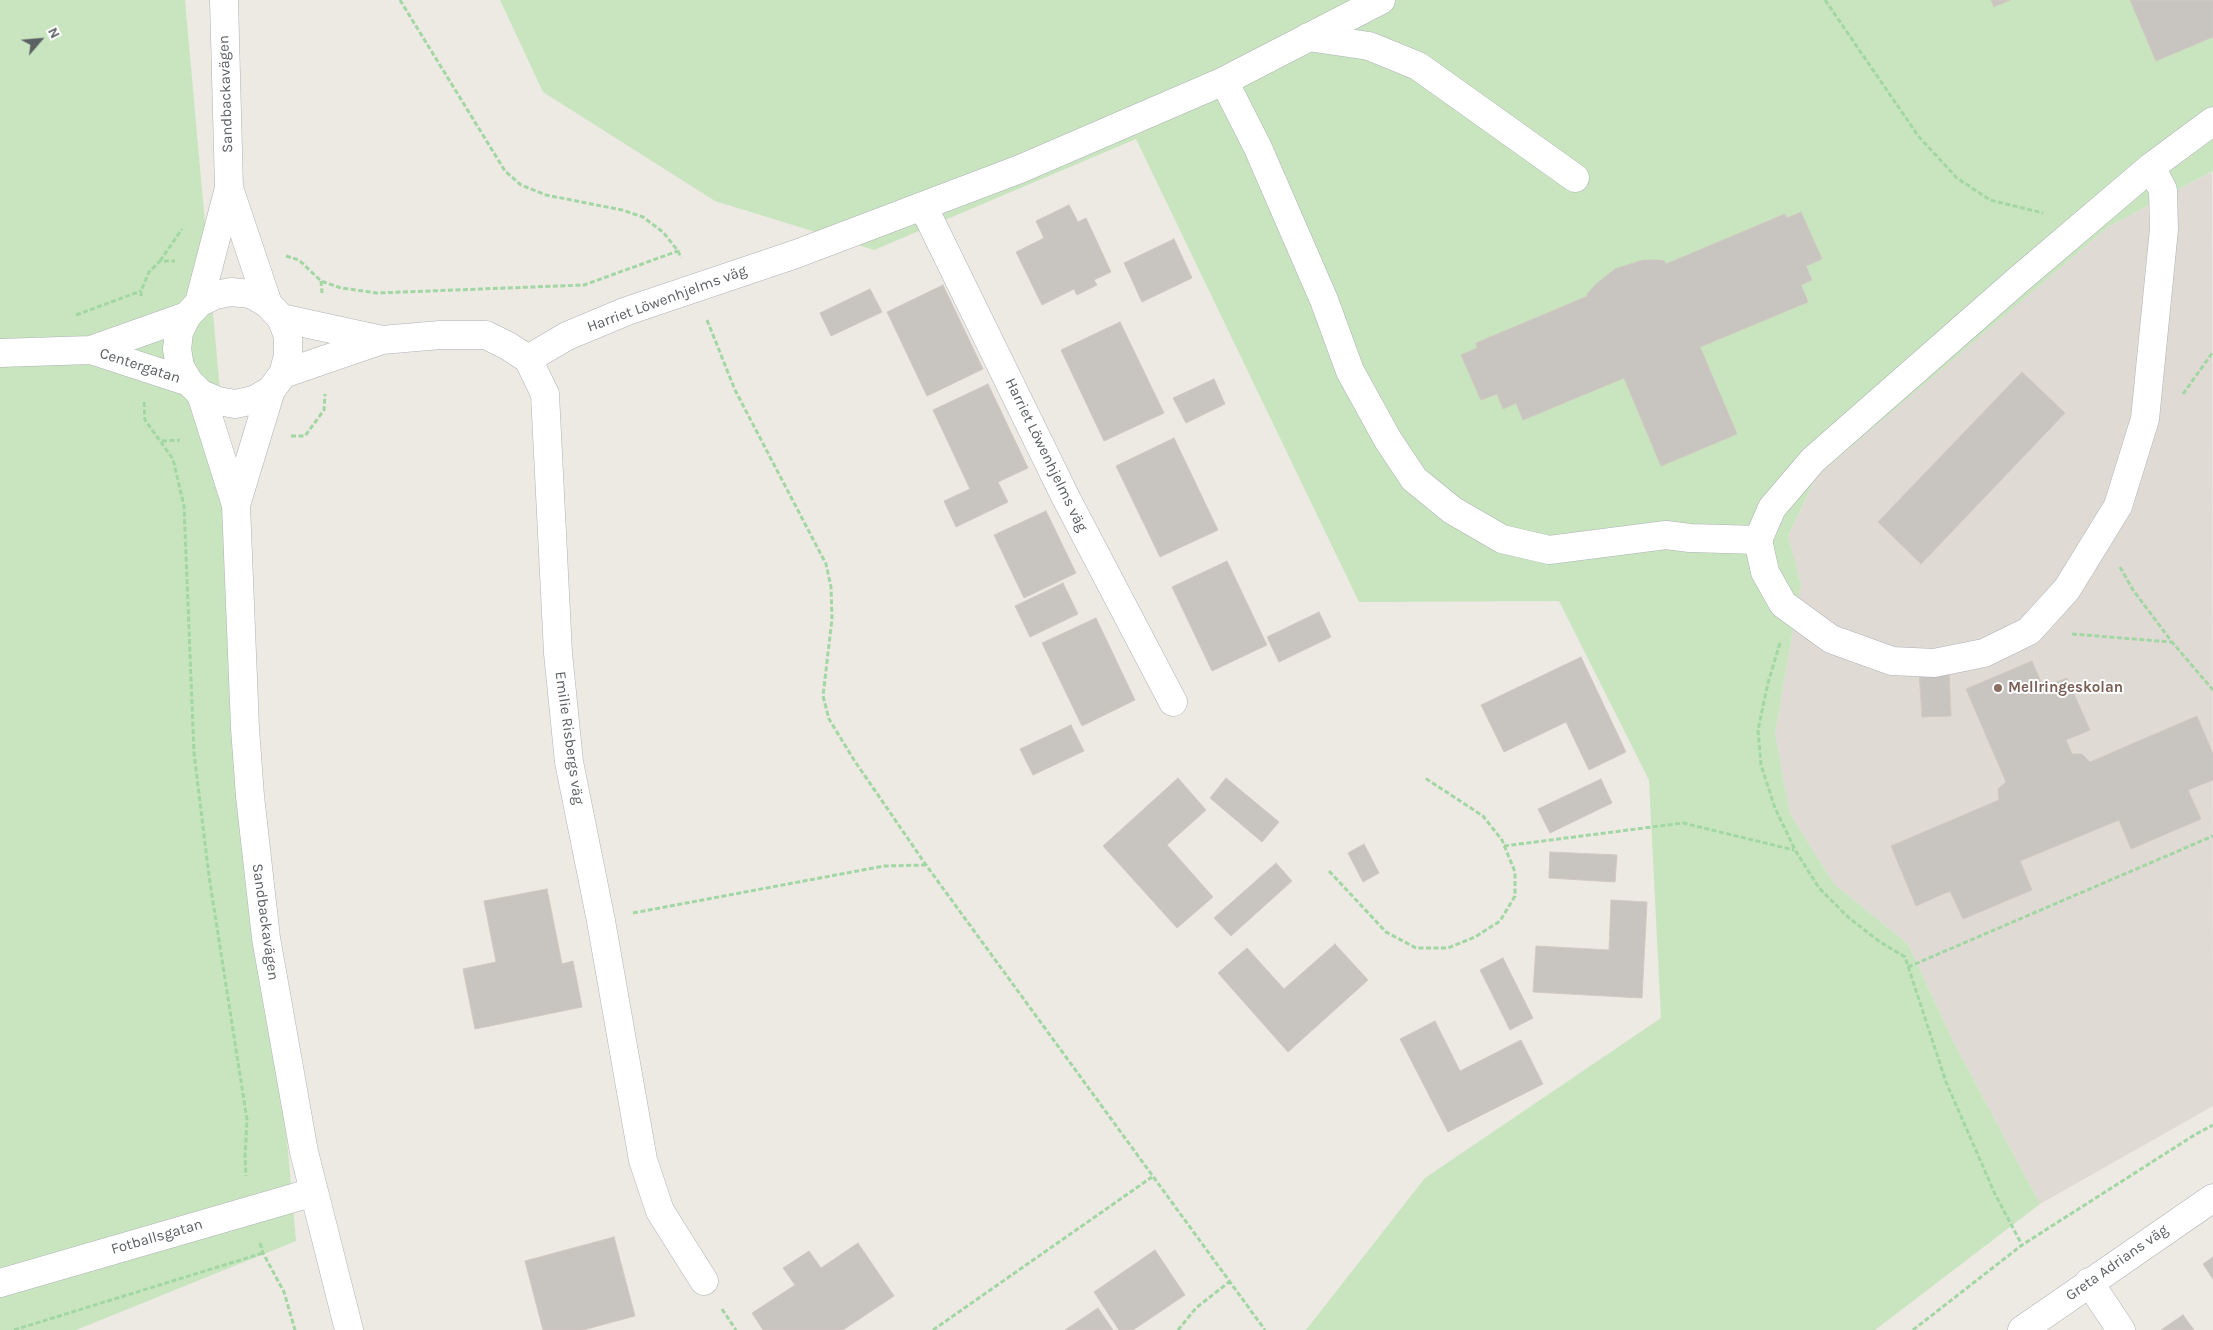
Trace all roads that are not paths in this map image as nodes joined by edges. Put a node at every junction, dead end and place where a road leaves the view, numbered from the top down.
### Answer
1 (224, 0) edge
2 (1381, 0) edge
3 (1308, 37) junction
4 (1224, 81) junction
5 (2213, 121) edge
6 (2151, 167) junction
7 (1575, 178) dead end
8 (229, 188) junction
9 (923, 206) junction
10 (193, 309) junction
11 (274, 311) junction
12 (382, 340) junction
13 (91, 350) junction
14 (0, 353) edge
15 (528, 360) junction
16 (277, 382) junction
17 (195, 388) junction
18 (236, 506) junction
19 (1758, 540) junction
20 (1173, 702) dead end
21 (314, 1192) junction
22 (2213, 1198) edge
23 (704, 1281) dead end
24 (2088, 1282) junction
25 (0, 1283) edge
26 (349, 1330) edge
27 (2022, 1330) edge
28 (2122, 1330) edge

1 - 8 street, Sandbackavägen
2 - 3 street, Harriet Löwenhjelms väg
3 - 4 street, Harriet Löwenhjelms väg
3 - 7 street
4 - 9 street, Harriet Löwenhjelms väg
4 - 19 street
5 - 6 street
6 - 19 street
6 - 19 street
8 - 10 street, Sandbackavägen
8 - 11 street, Sandbackavägen
9 - 15 street, Harriet Löwenhjelms väg
9 - 20 street, Harriet Löwenhjelms väg
10 - 11 street
10 - 13 street, Centergatan
10 - 17 street
11 - 12 street, Emilie Risbergs väg
11 - 16 street
12 - 15 street, Emilie Risbergs väg
12 - 16 street, Emilie Risbergs väg
13 - 14 street, Centergatan
13 - 17 street, Centergatan
15 - 23 street, Emilie Risbergs väg
16 - 17 street
16 - 18 street, Sandbackavägen
17 - 18 street, Sandbackavägen
18 - 21 street, Sandbackavägen
21 - 25 street, Fotballsgatan
21 - 26 street, Sandbackavägen
22 - 24 street, Greta Adrians väg
24 - 27 street, Greta Adrians väg
24 - 28 street

